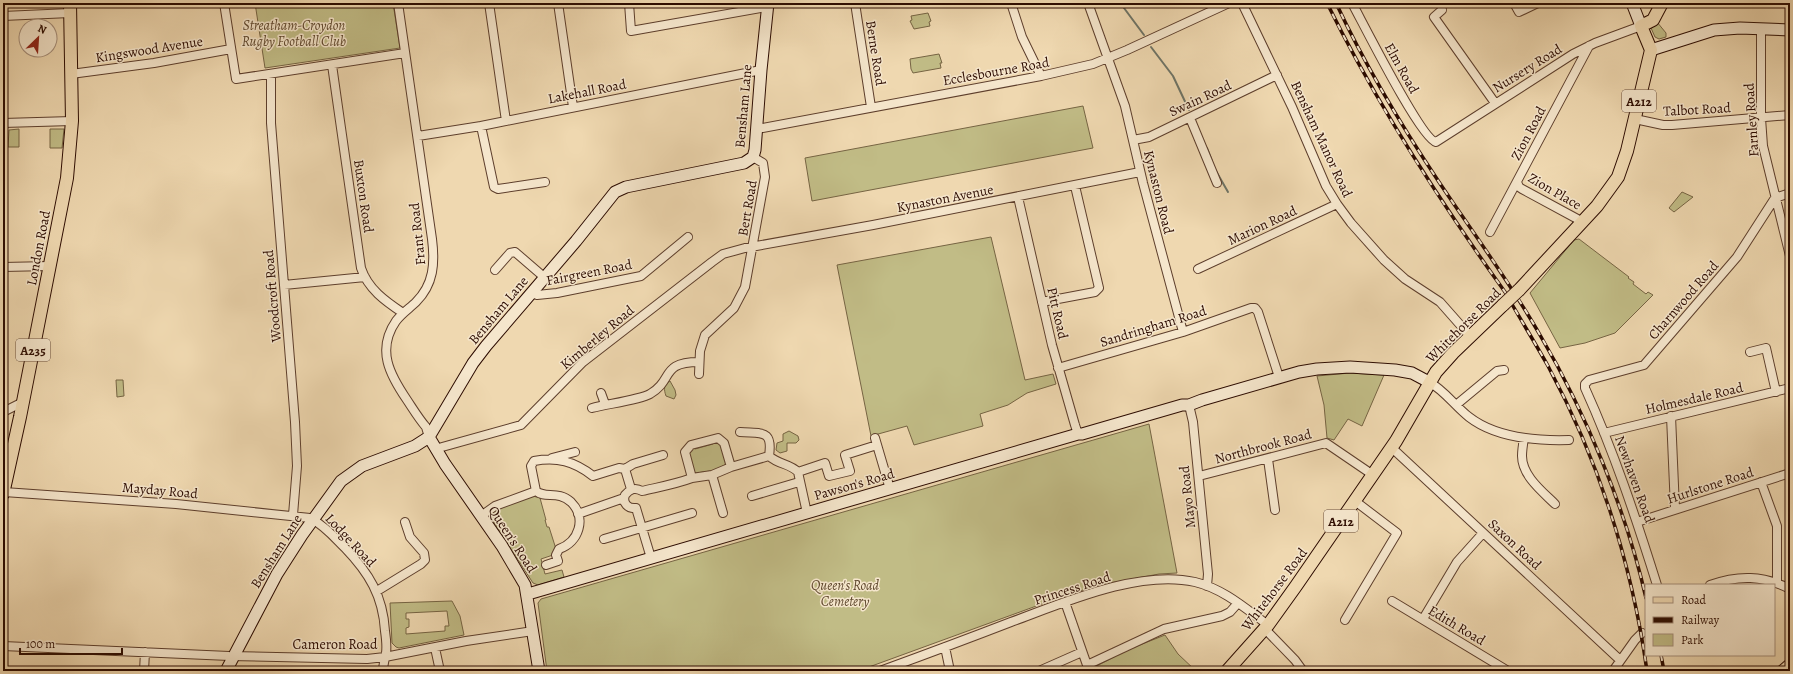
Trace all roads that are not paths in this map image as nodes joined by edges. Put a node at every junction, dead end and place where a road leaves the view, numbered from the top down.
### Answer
1 (224, 3) edge
2 (398, 3) edge
3 (489, 3) edge
4 (558, 3) edge
5 (630, 3) edge
6 (856, 3) edge
7 (1011, 3) edge
8 (1088, 3) edge
9 (1229, 3) edge
10 (1242, 3) edge
11 (1352, 3) edge
12 (1514, 3) edge
13 (1538, 3) edge
14 (1632, 3) edge
15 (1662, 3) edge
16 (767, 5) edge
17 (70, 8) edge
18 (1442, 10) dead end
19 (3, 16) edge
20 (1641, 26) junction
21 (1761, 29) junction
22 (1790, 30) edge
23 (1589, 46) junction
24 (231, 49) junction
25 (1650, 50) junction
26 (405, 53) junction
27 (1108, 58) junction
28 (332, 65) junction
29 (761, 70) junction
30 (71, 74) junction
31 (271, 74) junction
32 (1277, 75) junction
33 (1041, 76) junction
34 (1495, 104) junction
35 (573, 107) junction
36 (871, 108) junction
37 (1790, 115) edge
38 (1190, 118) junction
39 (1761, 118) junction
40 (1636, 119) junction
41 (506, 120) junction
42 (72, 121) junction
43 (3, 123) edge
44 (480, 126) junction
45 (757, 129) junction
46 (418, 136) junction
47 (1133, 140) junction
48 (1434, 142) joint
49 (753, 157) junction
50 (1140, 172) junction
51 (545, 182) dead end
52 (1517, 182) junction
53 (1217, 183) dead end
54 (1075, 186) junction
55 (1790, 193) edge
56 (1018, 197) junction
57 (1775, 198) junction
58 (1337, 204) junction
59 (1583, 222) junction
60 (1490, 232) dead end
61 (688, 237) dead end
62 (754, 246) junction
63 (1790, 256) edge
64 (50, 266) junction
65 (3, 267) edge
66 (1198, 269) dead end
67 (495, 270) dead end
68 (365, 277) junction
69 (544, 277) junction
70 (284, 285) junction
71 (531, 293) junction
72 (1042, 302) junction
73 (404, 313) junction
74 (1183, 332) junction
75 (1470, 336) junction
76 (1750, 352) dead end
77 (699, 362) junction
78 (1058, 368) junction
79 (1504, 370) dead end
80 (699, 374) dead end
81 (1279, 377) junction
82 (1429, 382) junction
83 (1585, 384) joint
84 (1790, 388) edge
85 (1776, 392) junction
86 (601, 393) dead end
87 (23, 403) junction
88 (605, 404) junction
89 (1189, 405) junction
90 (1456, 405) junction
91 (592, 408) dead end
92 (6, 411) edge
93 (1671, 416) junction
94 (20, 417) junction
95 (740, 432) dead end
96 (1604, 432) junction
97 (1078, 434) junction
98 (429, 437) junction
99 (1524, 438) junction
100 (1569, 440) dead end
101 (1392, 448) junction
102 (435, 449) junction
103 (575, 452) dead end
104 (663, 455) dead end
105 (769, 456) junction
106 (7, 457) edge
107 (550, 458) junction
108 (1268, 459) junction
109 (731, 467) junction
110 (625, 469) junction
111 (798, 472) junction
112 (1790, 473) edge
113 (712, 475) junction
114 (1373, 475) junction
115 (1199, 476) junction
116 (692, 478) junction
117 (799, 482) junction
118 (1761, 482) junction
119 (631, 490) junction
120 (890, 490) junction
121 (536, 491) junction
122 (3, 493) edge
123 (752, 496) dead end
124 (624, 498) junction
125 (1355, 501) junction
126 (1555, 504) dead end
127 (1273, 506) dead end
128 (1675, 510) junction
129 (692, 513) dead end
130 (724, 513) dead end
131 (807, 513) junction
132 (578, 514) junction
133 (293, 515) junction
134 (481, 516) junction
135 (314, 520) junction
136 (405, 522) dead end
137 (1637, 522) junction
138 (643, 527) junction
139 (1483, 533) junction
140 (604, 539) dead end
141 (651, 558) junction
142 (546, 565) dead end
143 (1777, 583) junction
144 (1657, 584) edge
145 (1714, 584) edge
146 (1207, 586) junction
147 (1790, 589) edge
148 (377, 591) junction
149 (528, 594) junction
150 (1392, 601) dead end
151 (1065, 602) junction
152 (1238, 603) junction
153 (1423, 619) junction
154 (1345, 620) dead end
155 (1267, 627) junction
156 (1644, 630) edge
157 (533, 631) junction
158 (3, 646) edge
159 (945, 647) junction
160 (435, 648) junction
161 (145, 652) junction
162 (1082, 652) junction
163 (234, 656) junction
164 (385, 657) junction
165 (1620, 660) junction
166 (1790, 665) edge
167 (144, 671) edge
168 (226, 671) edge
169 (383, 671) edge
170 (440, 671) edge
171 (539, 671) edge
172 (880, 671) edge
173 (950, 671) edge
174 (1039, 671) edge
175 (1227, 671) edge
176 (1303, 671) edge
177 (1508, 671) edge
178 (1613, 671) edge
179 (1783, 671) edge

1 - 24 street
2 - 26 street, Frant Road
3 - 41 street
4 - 35 street
5 - 16 street
6 - 36 street, Berne Road
7 - 33 street
8 - 27 street, Kynaston Road
9 - 27 street, Ecclesbourne Road
10 - 32 street, Bensham Manor Road
11 - 48 street, Elm Road
12 - 13 street
14 - 20 street
15 - 20 main road
16 - 29 street, Bensham Lane
17 - 19 street
17 - 30 main road, London Road / A235
18 - 34 street
20 - 23 street, Nursery Road
20 - 25 main road
21 - 22 street
21 - 25 street
21 - 39 street, Farnley Road
23 - 34 street, Nursery Road
23 - 52 street, Zion Road
24 - 30 street, Kingswood Avenue
24 - 31 street
25 - 40 main road, Whitehorse Road / A212
26 - 28 street
26 - 46 street, Frant Road
27 - 33 street, Ecclesbourne Road
27 - 47 street, Kynaston Road
28 - 31 street
28 - 68 street, Buxton Road
29 - 35 street, Lakehall Road
29 - 45 street, Bensham Lane
30 - 42 main road, London Road / A235
31 - 70 street, Woodcroft Road
32 - 38 street, Swain Road
32 - 58 street, Bensham Manor Road
33 - 36 street, Ecclesbourne Road
34 - 48 street, Nursery Road
35 - 41 street, Lakehall Road
36 - 45 street, Ecclesbourne Road
37 - 39 street, Talbot Road
38 - 47 street, Swain Road
38 - 53 street
39 - 40 street, Talbot Road
39 - 57 street, Farnley Road
40 - 59 main road, Whitehorse Road / A212
41 - 44 street, Lakehall Road
42 - 43 street
42 - 64 main road, London Road / A235
44 - 46 street, Lakehall Road
44 - 51 street
45 - 49 street, Bensham Lane
46 - 73 street, Frant Road
47 - 50 street, Kynaston Road
49 - 62 street, Bert Road
49 - 69 street, Bensham Lane
50 - 54 street, Kynaston Avenue
50 - 74 street, Kynaston Road
52 - 59 street, Zion Place
52 - 60 street, Zion Road
54 - 56 street, Kynaston Avenue
54 - 72 street
55 - 57 street
56 - 62 street, Kynaston Avenue
56 - 72 street, Pitt Road
57 - 63 street, Farnley Road
57 - 83 street, Charnwood Road
58 - 66 street, Marion Road
58 - 75 street, Bensham Manor Road
59 - 75 main road, Whitehorse Road / A212, bridge
61 - 71 street, Fairgreen Road
62 - 77 street, Bert Road
62 - 102 street, Kimberley Road
64 - 65 street
64 - 87 main road, London Road / A235
67 - 69 street
68 - 70 street
68 - 73 street, Buxton Road
69 - 71 street, Bensham Lane
70 - 133 street, Woodcroft Road
71 - 98 street, Bensham Lane
72 - 78 street, Pitt Road
73 - 98 street, Frant Road
74 - 78 street, Sandringham Road
74 - 81 street, Sandringham Road
75 - 82 main road, Whitehorse Road / A212
76 - 85 street
77 - 80 street, Bert Road
77 - 88 street
78 - 97 street, Pitt Road
79 - 90 street
81 - 82 street
81 - 89 street, Pawson's Road
82 - 90 street
82 - 101 main road, Whitehorse Road / A212
83 - 96 street, Newhaven Road
84 - 85 street, Holmesdale Road
85 - 93 street, Holmesdale Road
86 - 88 street
87 - 92 street
87 - 94 main road, London Road / A235
88 - 91 street
89 - 97 street, Pawson's Road
89 - 115 street, Mayo Road
90 - 99 street
92 - 94 street
93 - 96 street, Holmesdale Road
93 - 128 street
94 - 106 main road, London Road / A235
95 - 105 street
96 - 137 street, Newhaven Road
97 - 120 street, Pawson's Road
98 - 102 street, Queen's Road
98 - 135 street, Bensham Lane
99 - 100 street
99 - 126 street
101 - 114 main road, Whitehorse Road / A212
101 - 139 street, Saxon Road
102 - 134 street, Queen's Road
103 - 107 street
104 - 110 street
105 - 109 street
105 - 111 street
106 - 122 main road, London Road / A235
107 - 110 street
107 - 121 street
108 - 114 street, Northbrook Road
108 - 115 street, Northbrook Road
108 - 127 street
109 - 113 street
109 - 116 street
110 - 119 street
111 - 117 street
111 - 120 street
112 - 118 street, Hurlstone Road
113 - 116 street
113 - 130 street
114 - 125 main road, Whitehorse Road / A212
115 - 146 street, Mayo Road
116 - 119 street
117 - 123 street
117 - 131 street
118 - 128 street, Hurlstone Road
118 - 143 street
119 - 124 street
120 - 131 street, Pawson's Road
121 - 132 street
121 - 134 street
122 - 133 street, Mayday Road
124 - 132 street
124 - 138 street
125 - 154 street
125 - 155 main road, Whitehorse Road / A212
128 - 137 street, Hurlstone Road
129 - 138 street
131 - 141 street, Pawson's Road
132 - 142 street
133 - 135 street, Mayday Road
134 - 149 street, Queen's Road
135 - 148 street, Lodge Road
135 - 163 street, Bensham Lane
136 - 148 street
137 - 144 street, Newhaven Road
138 - 140 street
138 - 141 street
139 - 153 street
139 - 165 street, Saxon Road
141 - 149 street, Pawson's Road
143 - 145 street
143 - 147 street
146 - 151 street, Princess Road
146 - 152 street, Princess Road
148 - 164 street, Lodge Road
149 - 157 street, Queen's Road
150 - 153 street, Edith Road
151 - 159 street, Princess Road
151 - 162 street
152 - 155 street, Princess Road
152 - 162 street
153 - 177 street, Edith Road
155 - 175 main road, Whitehorse Road / A212
155 - 176 street, Princess Road
156 - 165 street
157 - 160 street, Cameron Road
157 - 171 street, Queen's Road
158 - 161 street, Cameron Road
159 - 172 street, Princess Road
159 - 173 street
160 - 164 street, Cameron Road
160 - 170 street
161 - 163 street, Cameron Road
161 - 167 street
162 - 174 street
163 - 164 street, Cameron Road
163 - 168 street, Bensham Lane
164 - 169 street, Lodge Road
165 - 178 street
166 - 179 main road

